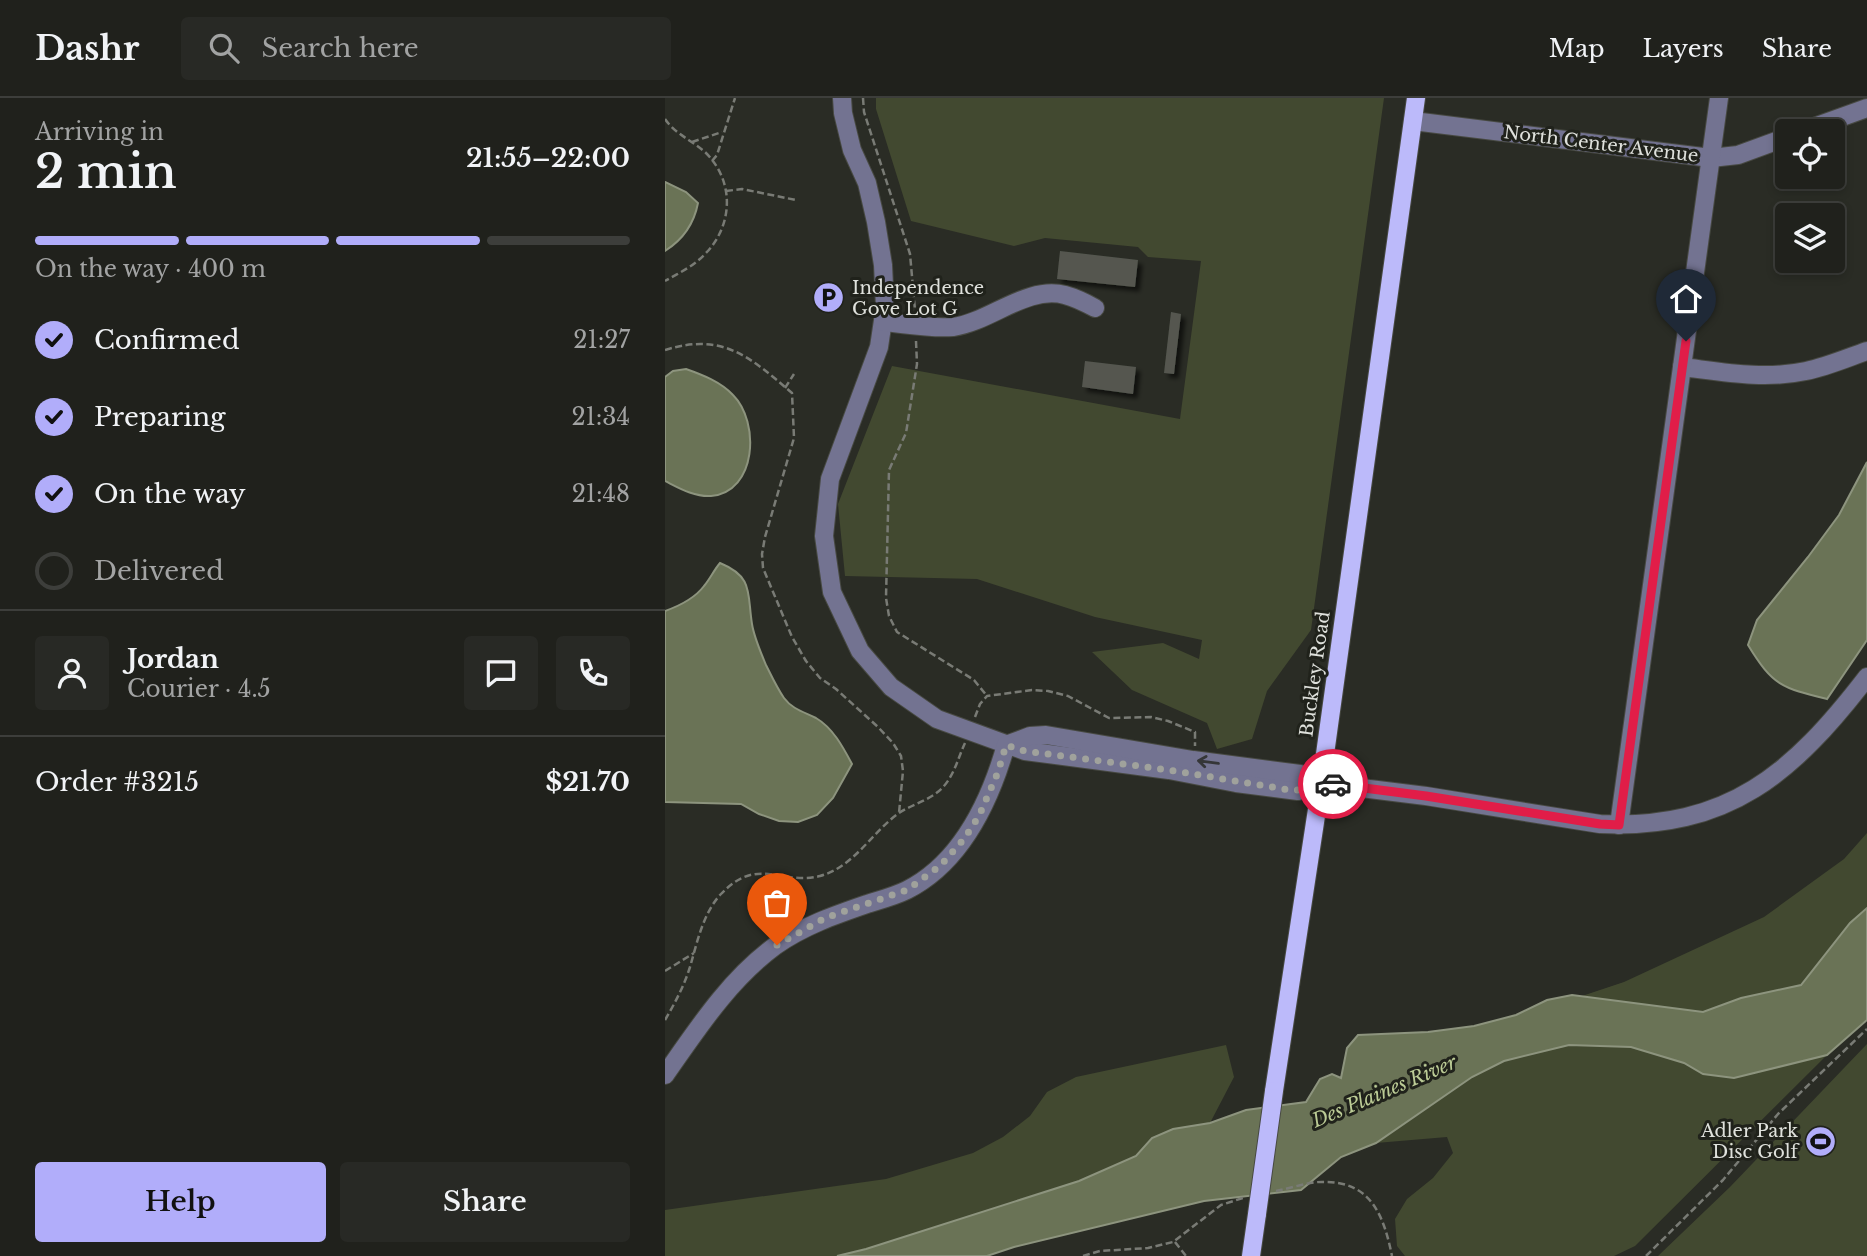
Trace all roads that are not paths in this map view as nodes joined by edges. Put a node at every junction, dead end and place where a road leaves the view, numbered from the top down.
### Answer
1 (842, 98) edge
2 (1416, 98) edge
3 (1719, 98) edge
4 (1867, 108) edge
5 (1836, 119) edge
6 (1413, 121) junction
7 (1775, 141) edge
8 (1711, 158) junction
9 (1095, 308) dead end
10 (883, 322) junction
11 (1867, 351) edge
12 (1682, 367) junction
13 (1867, 677) edge
14 (1006, 745) junction
15 (1243, 775) junction
16 (1321, 783) junction
17 (1619, 825) junction
18 (665, 1074) edge
19 (1251, 1256) edge

1 - 10 street
2 - 6 main road, Buckley Road
3 - 8 street
4 - 5 street
6 - 8 street, North Center Avenue
6 - 16 main road, Buckley Road
7 - 8 street, North Center Avenue
8 - 12 street
9 - 10 street
10 - 14 street
11 - 12 street
12 - 17 street
13 - 17 street
14 - 15 street
15 -> 14 street
14 - 18 street
15 - 16 street
15 - 16 street
16 - 17 street
16 - 19 main road, Buckley Road, bridge

